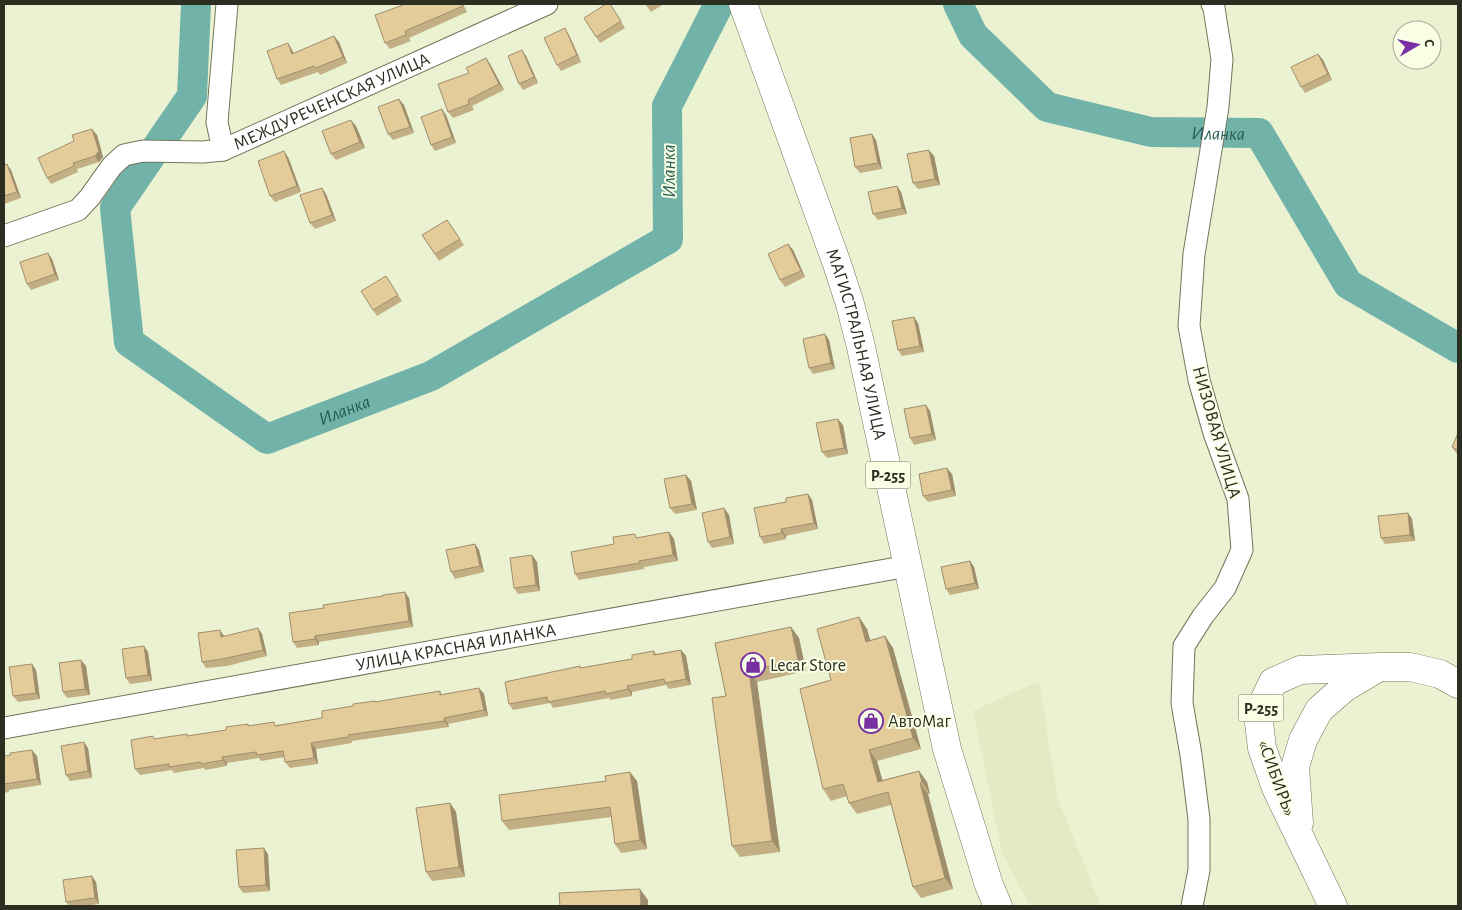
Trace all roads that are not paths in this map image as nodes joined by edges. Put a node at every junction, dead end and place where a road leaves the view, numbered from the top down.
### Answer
1 (227, 4) edge
2 (547, 4) edge
3 (744, 4) edge
4 (1212, 4) edge
5 (223, 150) junction
6 (4, 236) edge
7 (908, 566) junction
8 (1380, 667) junction
9 (1458, 684) edge
10 (4, 728) edge
11 (1299, 836) junction
12 (998, 906) edge
13 (1192, 906) edge
14 (1333, 906) edge

1 - 5 street, МЕЖДУРЕЧЕНСКАЯ УЛИЦА
2 - 5 street, МЕЖДУРЕЧЕНСКАЯ УЛИЦА
3 - 7 main road, МАГИСТРАЛЬНАЯ УЛИЦА / Р-255
4 - 13 street, НИЗОВАЯ УЛИЦА
5 - 6 street
7 - 10 street, УЛИЦА КРАСНАЯ ИЛАНКА
7 - 12 main road, МАГИСТРАЛЬНАЯ УЛИЦА / Р-255
8 - 9 main road, «СИБИРЬ» / Р-255
8 - 11 main road, «СИБИРЬ» / Р-255
8 - 11 main road, «СИБИРЬ» / Р-255
11 - 14 main road, «СИБИРЬ» / Р-255

